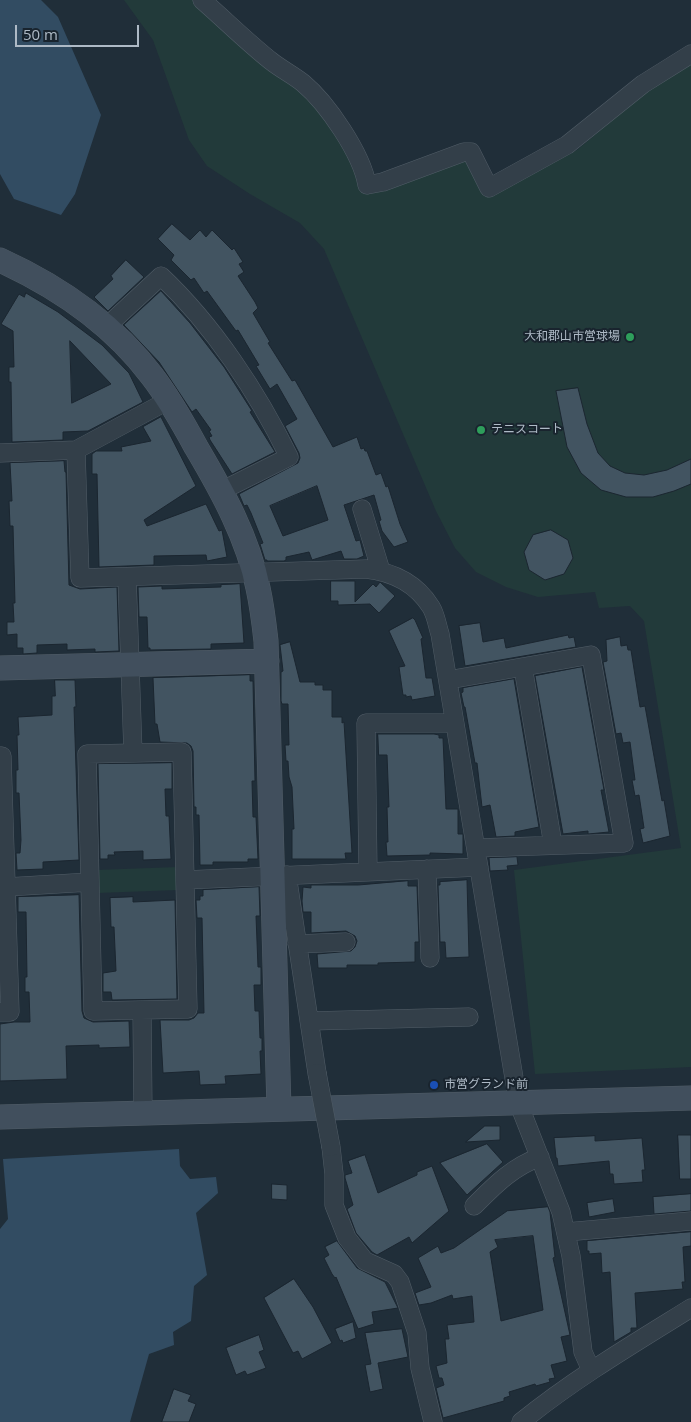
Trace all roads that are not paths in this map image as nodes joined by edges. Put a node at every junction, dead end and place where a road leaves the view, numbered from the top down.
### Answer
1 (202, 0) edge
2 (691, 54) edge
3 (0, 260) edge
4 (106, 327) junction
5 (169, 400) junction
6 (76, 450) junction
7 (0, 453) edge
8 (221, 491) junction
9 (362, 509) dead end
10 (382, 571) junction
11 (254, 573) junction
12 (127, 577) junction
13 (267, 661) junction
14 (130, 665) junction
15 (523, 667) junction
16 (0, 668) edge
17 (448, 680) junction
18 (455, 723) junction
19 (133, 753) junction
20 (0, 756) edge
21 (553, 845) junction
22 (476, 848) junction
23 (479, 867) junction
24 (427, 869) junction
25 (368, 872) junction
26 (280, 876) junction
27 (185, 880) junction
28 (90, 882) junction
29 (6, 887) junction
30 (346, 942) dead end
31 (297, 944) junction
32 (430, 958) dead end
33 (142, 1010) junction
34 (0, 1012) edge
35 (470, 1017) dead end
36 (309, 1021) junction
37 (691, 1098) edge
38 (518, 1102) junction
39 (279, 1109) junction
40 (143, 1113) junction
41 (0, 1117) edge
42 (540, 1157) junction
43 (474, 1206) dead end
44 (691, 1221) edge
45 (566, 1232) junction
46 (691, 1308) edge
47 (591, 1370) junction
48 (433, 1422) edge
49 (521, 1422) edge

1 - 2 street
3 - 4 street
4 - 5 street
4 - 8 street
5 - 6 street
5 - 8 street
6 - 7 street
6 - 12 street
8 - 11 street
9 - 10 street
10 - 11 street
10 - 17 street
11 - 12 street
11 - 13 street
12 - 14 street
13 - 14 street
13 - 26 street
14 - 16 street
14 - 19 street
15 - 17 street
15 - 21 street
15 - 21 street
17 - 18 street
18 - 22 street
18 - 25 street
19 - 27 street
19 - 28 street
20 - 29 street
21 - 22 street
22 - 23 street
23 - 24 street
23 - 38 street
24 - 25 street
24 - 32 street
25 - 26 street
26 - 27 street
26 - 31 street
26 - 39 street
27 - 33 street
28 - 29 street
28 - 33 street
29 - 34 street
30 - 31 street
31 - 36 street
33 - 40 street
35 - 36 street
36 - 48 street, bridge
37 - 38 street
38 - 39 street
38 - 42 street
39 - 40 street
40 - 41 street
42 - 43 street
42 - 45 street
44 - 45 street
45 - 47 street
46 - 47 street
47 - 49 street

